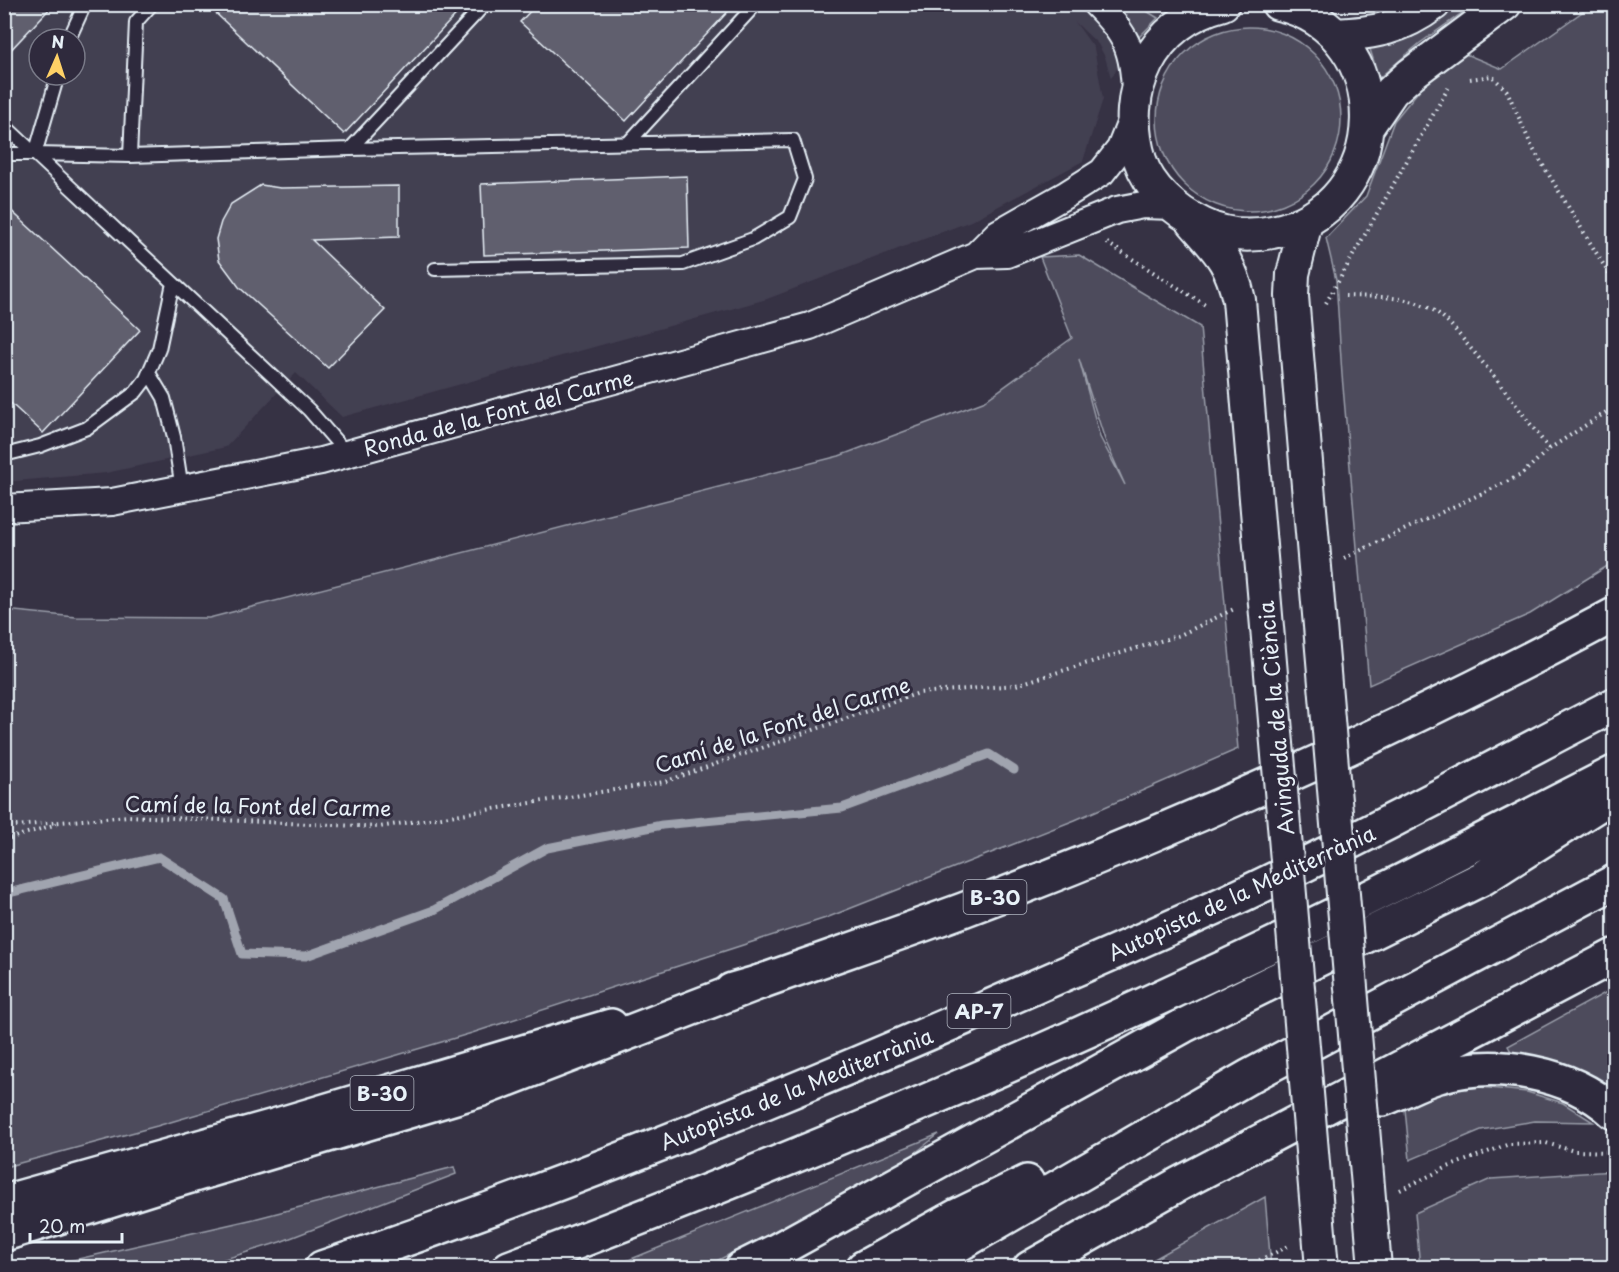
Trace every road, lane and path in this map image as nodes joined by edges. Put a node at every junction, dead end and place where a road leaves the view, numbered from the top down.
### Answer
1 (85, 4) edge
2 (152, 4) edge
3 (485, 4) edge
4 (756, 4) edge
5 (1096, 4) edge
6 (1278, 4) edge
7 (1434, 4) edge
8 (1504, 4) edge
9 (1204, 6) edge
10 (74, 27) edge
11 (1335, 35) junction
12 (1455, 76) dead end
13 (1470, 79) dead end
14 (55, 87) edge
15 (1134, 108) junction
16 (4, 125) edge
17 (1368, 126) junction
18 (628, 143) junction
19 (350, 149) junction
20 (4, 154) edge
21 (35, 154) junction
22 (130, 156) junction
23 (1182, 213) junction
24 (1306, 222) junction
25 (1099, 241) dead end
26 (976, 255) junction
27 (435, 269) dead end
28 (1614, 282) edge
29 (173, 283) junction
30 (1345, 296) dead end
31 (1328, 297) dead end
32 (1208, 307) dead end
33 (149, 373) junction
34 (1614, 407) edge
35 (1549, 449) junction
36 (4, 454) edge
37 (347, 454) junction
38 (182, 489) junction
39 (4, 508) edge
40 (1340, 560) dead end
41 (1244, 605) dead end
42 (1614, 615) edge
43 (1614, 705) edge
44 (1614, 773) edge
45 (1614, 793) edge
46 (67, 821) junction
47 (4, 827) edge
48 (4, 840) edge
49 (1614, 882) edge
50 (1614, 956) edge
51 (760, 982) junction
52 (1250, 1076) junction
53 (1614, 1112) edge
54 (1614, 1152) edge
55 (1179, 1184) junction
56 (1397, 1192) dead end
57 (4, 1202) edge
58 (4, 1234) edge
59 (1295, 1243) dead end
60 (321, 1268) edge
61 (509, 1268) edge
62 (742, 1268) edge
63 (863, 1268) edge
64 (918, 1268) edge
65 (1030, 1268) edge
66 (1243, 1268) edge
67 (1322, 1268) edge
68 (1375, 1268) edge

1 - 10 lane
2 - 22 lane
3 - 19 lane
4 - 18 lane
5 - 15 street
6 - 11 street
7 - 11 street
8 - 17 street
9 - 15 street
11 - 17 street
12 - 31 path
13 - 28 path
14 - 21 lane
15 - 23 street, Avinguda de la Ciència
15 - 26 street, Ronda de la Font del Carme
16 - 21 lane
17 - 24 street
18 - 19 lane
18 - 27 lane
19 - 22 lane
20 - 21 lane
21 - 22 lane
21 - 29 lane
23 - 24 street
23 - 26 street, Ronda de la Font del Carme
23 - 67 street, Avinguda de la Ciència, bridge
24 - 68 street, bridge
25 - 32 path
26 - 37 street, Ronda de la Font del Carme
29 - 33 lane
29 - 37 lane
30 - 35 path
33 - 36 lane
33 - 38 lane
34 - 35 path
35 - 40 path
37 - 38 street, Ronda de la Font del Carme
38 - 39 street, Ronda de la Font del Carme
41 - 46 path, Camí de la Font del Carme
42 - 51 highway, B-30
43 - 60 highway, Autopista de la Mediterrània / AP-7
44 - 61 highway
45 - 62 highway
46 - 47 path, Camí de la Font del Carme
46 - 48 path
49 - 52 highway
50 - 55 highway
51 - 57 highway, B-30
51 - 58 highway
52 - 63 highway
52 - 64 highway
53 - 55 highway
54 - 56 path
55 - 65 highway
59 - 66 path

